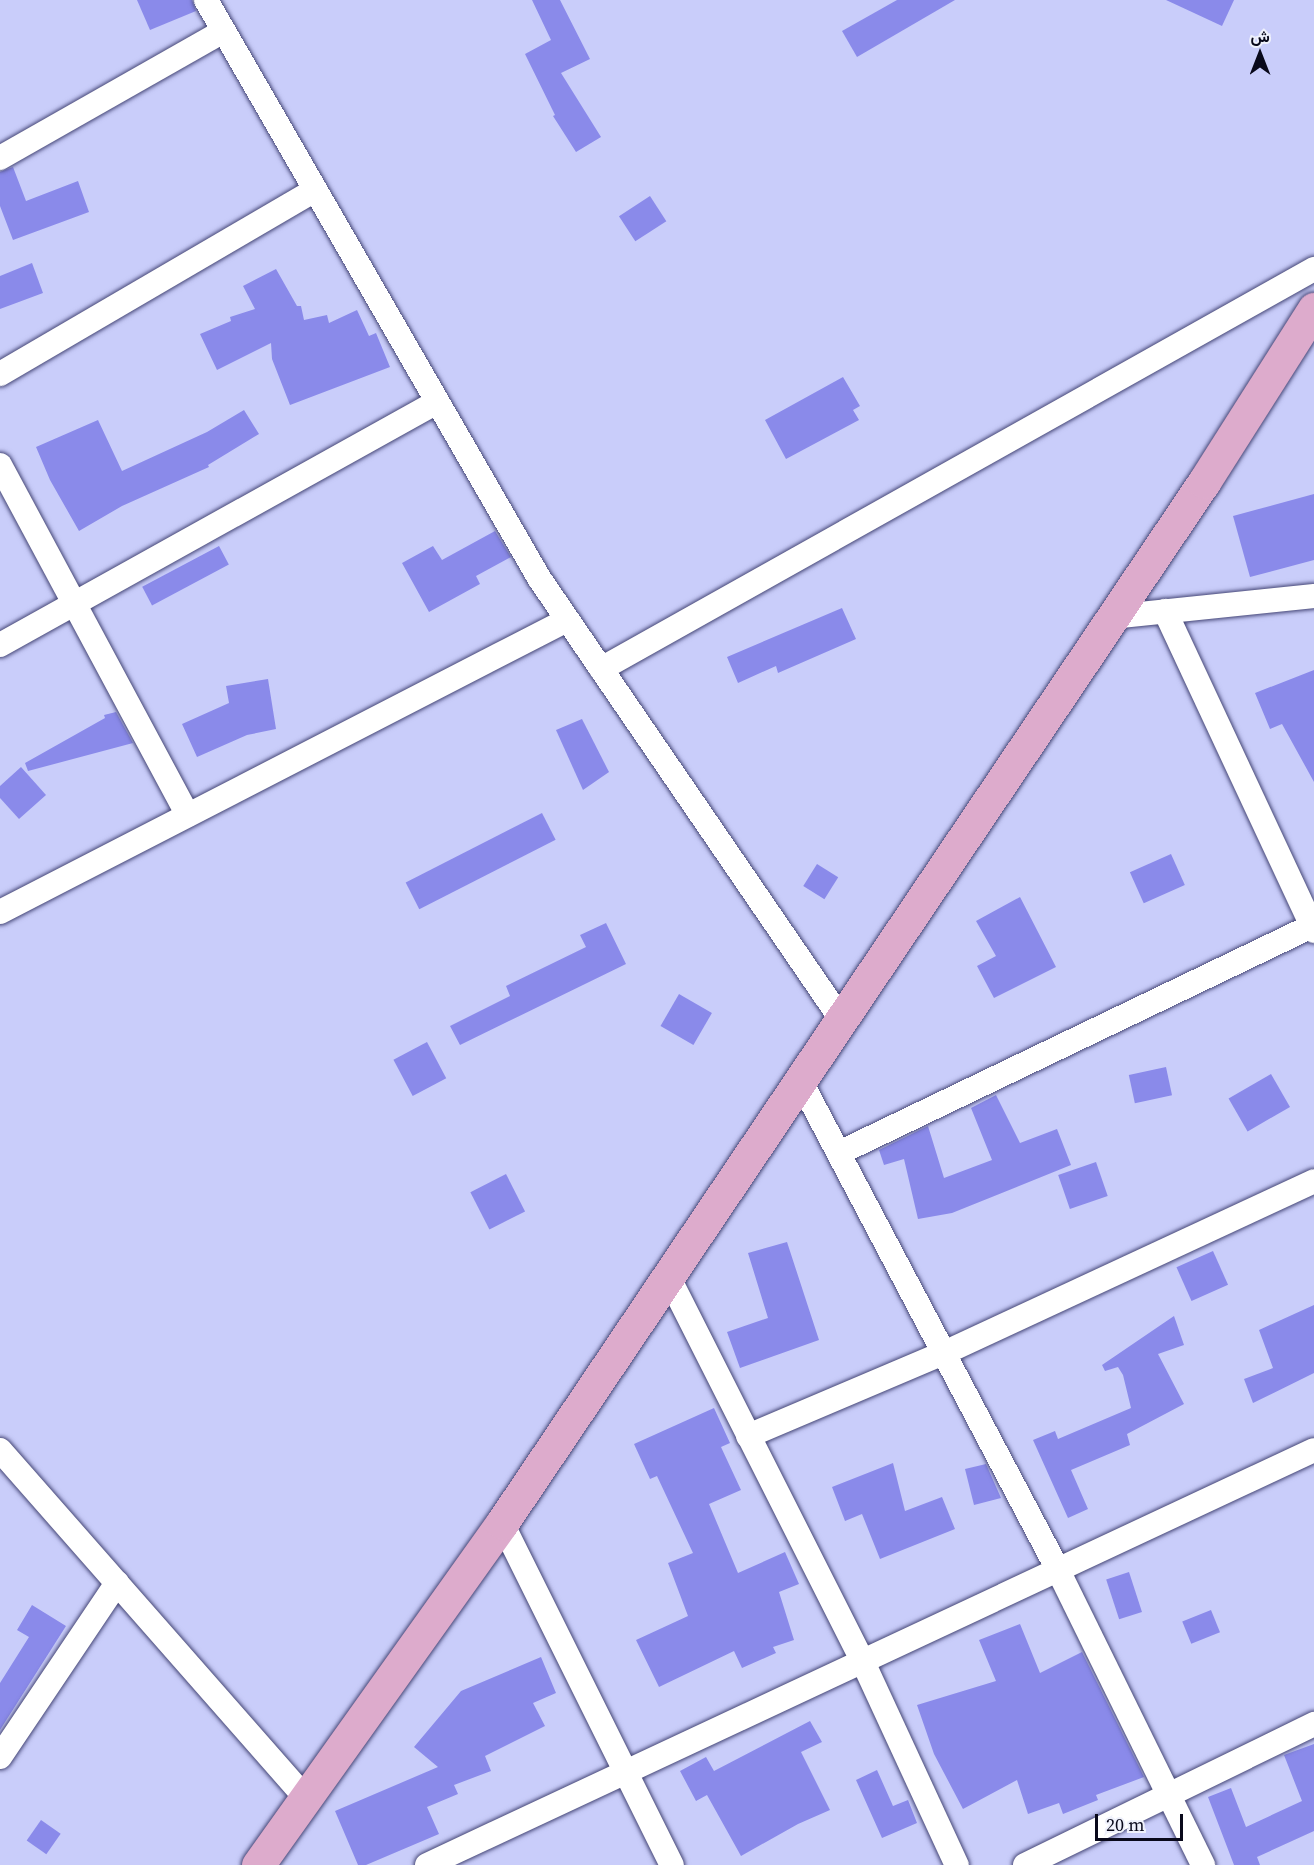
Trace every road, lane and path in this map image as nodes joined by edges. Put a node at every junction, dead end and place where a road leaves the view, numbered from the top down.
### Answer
1 (206, 0) edge
2 (224, 32) junction
3 (0, 158) edge
4 (315, 190) junction
5 (1314, 269) edge
6 (1314, 309) edge
7 (0, 374) edge
8 (437, 402) junction
9 (0, 465) edge
10 (1314, 596) edge
11 (74, 603) junction
12 (1165, 611) junction
13 (1112, 617) junction
14 (567, 620) junction
15 (0, 645) edge
16 (601, 669) junction
17 (188, 815) junction
18 (2, 907) edge
19 (1313, 927) edge
20 (841, 1019) junction
21 (800, 1080) junction
22 (839, 1153) junction
23 (1314, 1181) edge
24 (668, 1276) junction
25 (944, 1353) junction
26 (748, 1436) junction
27 (0, 1450) edge
28 (1314, 1450) edge
29 (502, 1523) junction
30 (1058, 1570) junction
31 (117, 1583) junction
32 (863, 1662) junction
33 (1314, 1724) edge
34 (0, 1757) edge
35 (626, 1773) junction
36 (1168, 1795) junction
37 (305, 1797) junction
38 (460, 1858) edge
39 (258, 1865) edge
40 (427, 1865) edge
41 (672, 1865) edge
42 (957, 1865) edge
43 (1025, 1865) edge
44 (1203, 1865) edge

1 - 2 street
2 - 3 street
2 - 4 street
4 - 7 street
4 - 8 street
5 - 16 street
6 - 13 main road
8 - 11 street
8 - 14 street
9 - 11 street
10 - 12 street
11 - 15 street
11 - 17 street
12 - 13 street
12 - 19 street
13 - 20 main road
14 - 16 street
14 - 17 street
16 - 20 street
17 - 18 street
19 - 22 street
20 - 21 main road
21 - 22 street
21 - 24 main road
22 - 25 street
23 - 25 street
24 - 26 street
24 - 29 main road
25 - 26 street
25 - 30 street
26 - 32 street
27 - 31 street
28 - 30 street
29 - 35 street
29 - 37 main road
30 - 32 street
30 - 36 street
31 - 34 street
31 - 37 street
32 - 35 street
32 - 42 street
33 - 36 street
35 - 38 street
35 - 41 street
36 - 43 street
36 - 44 street
37 - 39 main road
38 - 40 street

